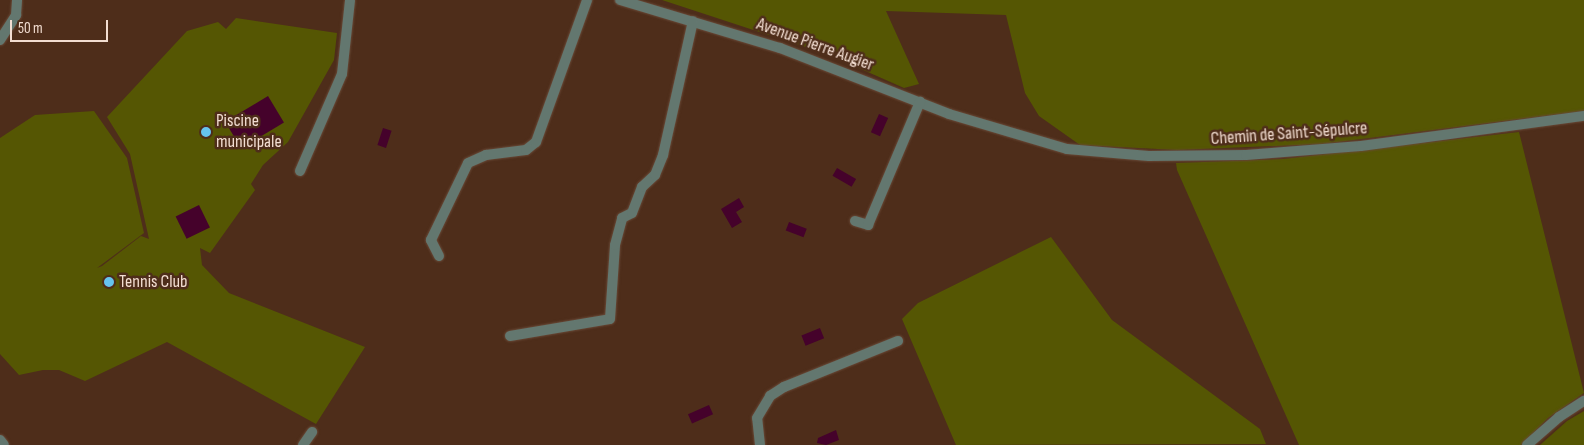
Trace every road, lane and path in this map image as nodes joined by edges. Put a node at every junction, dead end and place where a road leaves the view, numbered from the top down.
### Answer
1 (17, 0) edge
2 (350, 0) edge
3 (587, 0) edge
4 (620, 0) edge
5 (693, 21) junction
6 (0, 40) edge
7 (920, 102) junction
8 (1584, 116) edge
9 (997, 128) joint
10 (300, 171) dead end
11 (856, 221) dead end
12 (439, 256) dead end
13 (510, 336) dead end
14 (898, 341) dead end
15 (1584, 401) edge
16 (312, 432) dead end
17 (0, 440) edge
18 (4, 445) edge
19 (303, 445) edge
20 (760, 445) edge
21 (1527, 445) edge

1 - 6 street
2 - 10 street
3 - 12 street
4 - 5 street, Avenue Pierre Augier
5 - 7 street, Avenue Pierre Augier
5 - 13 street
7 - 9 street, Avenue Pierre Augier
7 - 11 street
8 - 9 street, Chemin de Saint-Sépulcre
14 - 20 street
15 - 21 street
16 - 19 street
17 - 18 street

